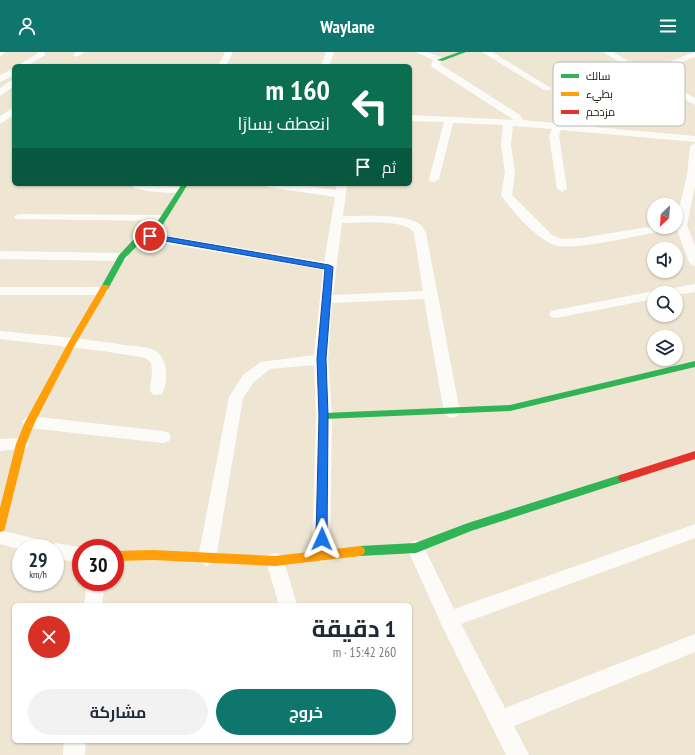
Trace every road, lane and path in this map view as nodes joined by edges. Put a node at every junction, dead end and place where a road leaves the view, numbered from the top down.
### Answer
1 (41, 52) edge
2 (229, 52) edge
3 (330, 52) edge
4 (418, 52) edge
5 (464, 52) edge
6 (486, 52) edge
7 (607, 52) edge
8 (695, 54) edge
9 (440, 60) junction
10 (624, 62) edge
11 (675, 62) edge
12 (25, 64) edge
13 (223, 64) edge
14 (326, 64) edge
15 (12, 72) edge
16 (0, 79) edge
17 (0, 82) edge
18 (12, 84) edge
19 (12, 85) edge
20 (547, 88) dead end
21 (0, 93) edge
22 (691, 95) edge
23 (695, 102) edge
24 (0, 108) edge
25 (12, 109) edge
26 (12, 111) edge
27 (412, 118) edge
28 (449, 120) junction
29 (0, 121) edge
30 (508, 123) junction
31 (520, 123) junction
32 (589, 126) edge
33 (557, 127) junction
34 (589, 130) junction
35 (695, 139) edge
36 (695, 146) edge
37 (694, 167) edge
38 (434, 180) dead end
39 (138, 186) edge
40 (297, 186) edge
41 (182, 187) edge
42 (341, 189) edge
43 (562, 189) dead end
44 (683, 207) edge
45 (20, 217) dead end
46 (163, 218) junction
47 (336, 220) junction
48 (647, 230) edge
49 (682, 234) edge
50 (150, 236) junction
51 (0, 255) edge
52 (122, 257) junction
53 (695, 262) edge
54 (329, 267) junction
55 (695, 288) edge
56 (683, 290) edge
57 (0, 291) edge
58 (102, 291) junction
59 (430, 295) junction
60 (647, 297) edge
61 (327, 299) junction
62 (556, 314) dead end
63 (0, 335) edge
64 (72, 343) junction
65 (321, 359) junction
66 (695, 364) edge
67 (157, 390) dead end
68 (452, 412) junction
69 (324, 416) junction
70 (30, 422) junction
71 (163, 438) dead end
72 (21, 444) junction
73 (0, 445) edge
74 (695, 456) edge
75 (0, 528) edge
76 (695, 531) edge
77 (0, 537) edge
78 (12, 540) edge
79 (416, 548) junction
80 (321, 554) junction
81 (124, 556) edge
82 (207, 558) junction
83 (275, 561) junction
84 (95, 591) edge
85 (93, 603) edge
86 (287, 603) edge
87 (448, 620) junction
88 (695, 643) edge
89 (500, 721) junction
90 (75, 743) edge
91 (74, 755) edge
92 (518, 755) edge

1 - 12 street
2 - 13 street
3 - 14 street
4 - 9 street
5 - 9 street
6 - 20 street
7 - 10 street
8 - 11 street
9 - 31 street
15 - 16 street
17 - 18 street
19 - 21 street
22 - 23 street
24 - 25 street
26 - 29 street
27 - 28 street
28 - 30 street
28 - 38 street
30 - 31 street
30 - 48 street
31 - 33 street
32 - 34 street
33 - 34 street
33 - 43 street
34 - 35 street
36 - 37 street
37 - 44 street
39 - 41 street
40 - 42 street
41 - 46 street
42 - 47 street
45 - 46 street
46 - 50 street
47 - 54 street
47 - 59 street
49 - 53 street
50 - 52 street
50 - 54 street
51 - 52 street
52 - 58 street
54 - 61 street
55 - 56 street
57 - 58 street
58 - 64 street
59 - 61 street
59 - 68 street
60 - 62 street
61 - 65 street
63 - 64 street
64 - 67 street
64 - 70 street
65 - 69 street
65 - 82 street
66 - 68 street
68 - 69 street
69 - 80 street
70 - 71 street
70 - 72 street
72 - 73 street
72 - 75 street
74 - 79 street
76 - 87 street
77 - 78 street
79 - 80 street
79 - 87 street
80 - 83 street
81 - 82 street
82 - 83 street
83 - 86 street
84 - 85 street
87 - 89 street
88 - 89 street
89 - 92 street
90 - 91 street

